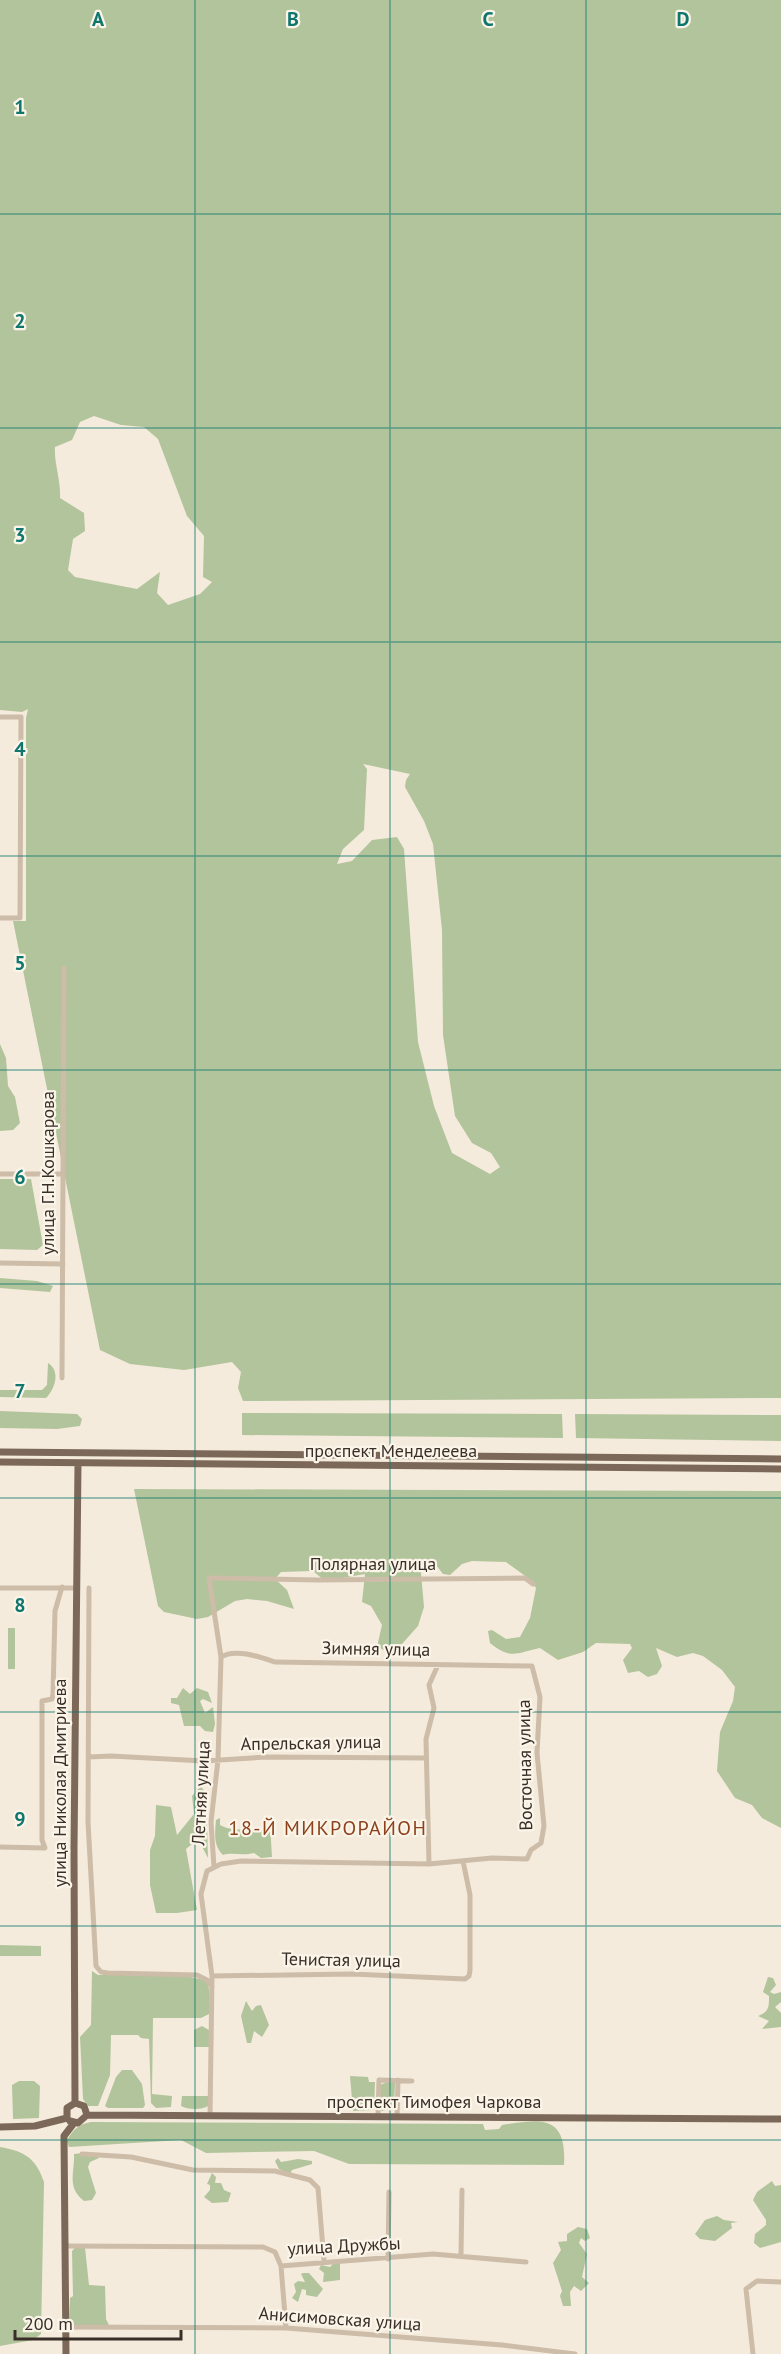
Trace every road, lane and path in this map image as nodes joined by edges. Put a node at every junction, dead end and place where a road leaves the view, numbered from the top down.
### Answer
1 (0, 717) edge
2 (0, 918) edge
3 (64, 968) dead end
4 (0, 1174) edge
5 (63, 1174) junction
6 (0, 1263) edge
7 (63, 1264) junction
8 (62, 1378) dead end
9 (0, 1452) edge
10 (564, 1457) junction
11 (781, 1459) edge
12 (0, 1462) edge
13 (78, 1463) junction
14 (564, 1467) junction
15 (781, 1469) edge
16 (211, 1576) joint
17 (533, 1584) dead end
18 (62, 1587) junction
19 (0, 1588) edge
20 (77, 1588) junction
21 (89, 1588) dead end
22 (220, 1657) junction
23 (438, 1665) junction
24 (532, 1666) joint
25 (88, 1757) junction
26 (426, 1758) junction
27 (218, 1760) junction
28 (0, 1847) edge
29 (463, 1861) junction
30 (429, 1864) junction
31 (214, 1867) junction
32 (212, 1976) junction
33 (212, 1987) junction
34 (398, 2080) junction
35 (412, 2081) dead end
36 (75, 2103) junction
37 (87, 2115) junction
38 (210, 2116) junction
39 (378, 2116) junction
40 (398, 2116) junction
41 (67, 2118) junction
42 (781, 2119) edge
43 (74, 2123) junction
44 (0, 2127) edge
45 (82, 2154) dead end
46 (462, 2190) dead end
47 (389, 2193) dead end
48 (64, 2246) junction
49 (461, 2255) junction
50 (388, 2259) junction
51 (324, 2261) junction
52 (526, 2262) dead end
53 (280, 2266) junction
54 (781, 2282) edge
55 (66, 2327) junction
56 (285, 2328) junction
57 (66, 2354) edge
58 (575, 2354) edge
59 (753, 2354) edge

1 - 2 street
3 - 5 street, улица Г.Н.Кошкарова
4 - 5 street
5 - 7 street, улица Г.Н.Кошкарова
6 - 7 street
7 - 8 street, улица Г.Н.Кошкарова
9 - 10 main road, проспект Менделеева
10 - 11 main road, проспект Менделеева
10 - 14 main road
12 - 13 main road, проспект Менделеева
13 - 14 main road, проспект Менделеева
13 - 20 main road, улица Николая Дмитриева
14 - 15 main road, проспект Менделеева
16 - 17 street, Полярная улица
16 - 22 street, Летняя улица
18 - 19 street
18 - 20 street
18 - 28 street
20 - 36 main road, улица Николая Дмитриева
21 - 25 street
22 - 23 street, Зимняя улица
22 - 27 street, Летняя улица
23 - 24 street, Зимняя улица
23 - 26 street
24 - 29 street, Восточная улица
25 - 27 street, Апрельская улица
25 - 33 street
26 - 27 street, Апрельская улица
26 - 30 street
27 - 31 street, Летняя улица
29 - 30 street
29 - 32 street, Тенистая улица
30 - 31 street
31 - 32 street, Летняя улица
32 - 33 street, Летняя улица
33 - 38 street, Летняя улица
34 - 35 street
34 - 39 street
34 - 40 street
36 - 37 main road
36 - 41 main road
37 - 38 main road, проспект Тимофея Чаркова
37 - 43 main road
38 - 39 main road, проспект Тимофея Чаркова
39 - 40 main road, проспект Тимофея Чаркова
40 - 42 main road, проспект Тимофея Чаркова
41 - 43 main road
41 - 44 main road
43 - 48 main road
45 - 51 street
46 - 49 street
47 - 50 street
48 - 53 street, улица Дружбы
48 - 55 main road
49 - 50 street, улица Дружбы
49 - 52 street, улица Дружбы
50 - 51 street, улица Дружбы
51 - 53 street, улица Дружбы
53 - 56 street
54 - 59 street
55 - 56 street, Анисимовская улица
55 - 57 main road
56 - 58 street, Анисимовская улица

